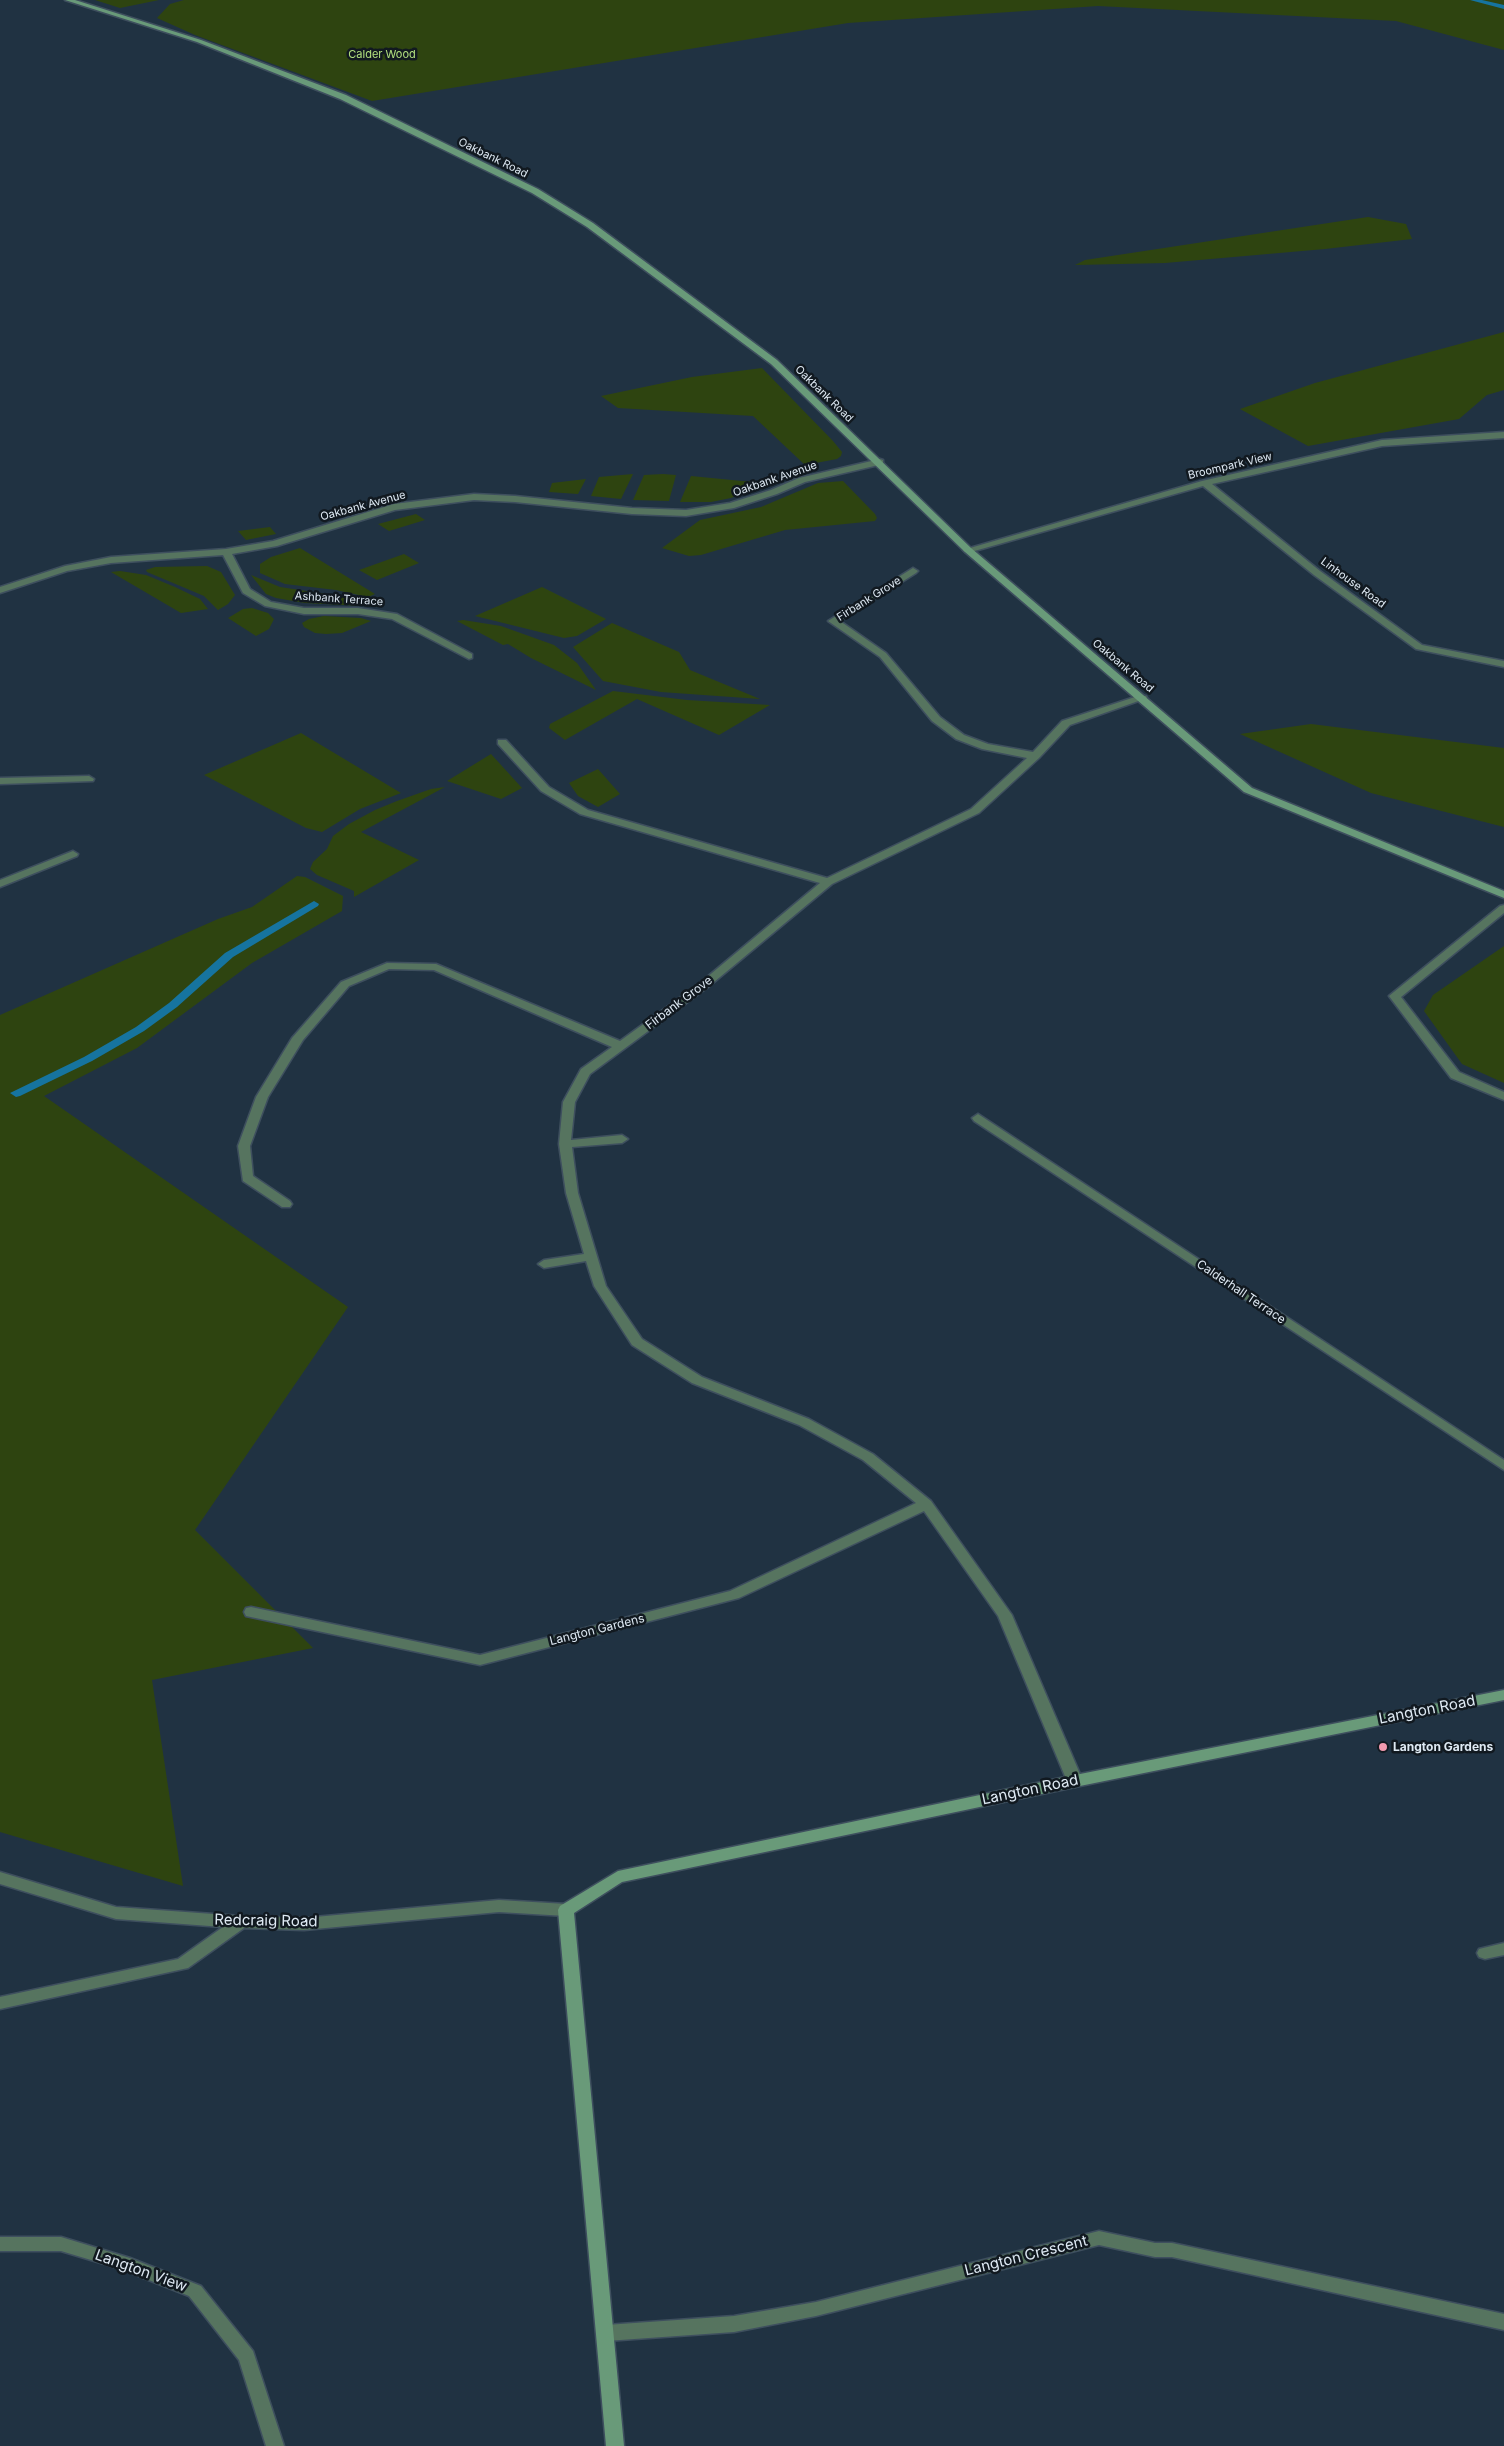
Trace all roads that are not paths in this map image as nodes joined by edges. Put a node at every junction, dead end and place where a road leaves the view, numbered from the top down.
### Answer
1 (68, 0) edge
2 (1504, 435) edge
3 (880, 462) junction
4 (1205, 483) junction
5 (968, 550) junction
6 (226, 552) junction
7 (913, 571) dead end
8 (0, 590) edge
9 (469, 656) dead end
10 (1504, 664) edge
11 (1142, 698) junction
12 (502, 742) dead end
13 (1035, 756) junction
14 (89, 779) dead end
15 (0, 781) edge
16 (74, 854) dead end
17 (828, 882) junction
18 (0, 884) edge
19 (1504, 895) edge
20 (1504, 908) edge
21 (621, 1046) junction
22 (1504, 1096) edge
23 (978, 1118) dead end
24 (622, 1139) dead end
25 (564, 1144) junction
26 (286, 1204) dead end
27 (590, 1257) junction
28 (544, 1264) dead end
29 (1504, 1466) edge
30 (926, 1504) junction
31 (251, 1612) dead end
32 (1504, 1695) edge
33 (1075, 1781) junction
34 (0, 1878) edge
35 (566, 1910) junction
36 (241, 1922) junction
37 (1504, 1949) edge
38 (1485, 1953) dead end
39 (0, 2004) edge
40 (0, 2244) edge
41 (1504, 2322) edge
42 (606, 2333) junction
43 (275, 2446) edge
44 (615, 2446) edge

1 - 3 street, Oakbank Road
2 - 4 street, Broompark View
3 - 5 street, Oakbank Road
3 - 6 street, Oakbank Avenue
4 - 5 street, Broompark View
4 - 10 street, Linhouse Road
5 - 11 street, Oakbank Road
6 - 8 street, Oakbank Avenue
6 - 9 street, Ashbank Terrace
7 - 13 street, Firbank Grove
11 - 13 street, Firbank Grove
11 - 19 street, Oakbank Road
12 - 17 street
13 - 17 street, Firbank Grove
14 - 15 street
16 - 18 street
17 - 21 street, Firbank Grove
20 - 22 street
21 - 25 street, Firbank Grove
21 - 26 street
23 - 29 street, Calderhall Terrace
24 - 25 street
25 - 27 street, Firbank Grove
27 - 28 street
27 - 30 street
30 - 31 street, Langton Gardens
30 - 33 street
32 - 33 street, Langton Road
33 - 35 street, Langton Road
34 - 36 street, Redcraig Road
35 - 36 street, Redcraig Road
35 - 42 street
36 - 39 street
37 - 38 street
40 - 43 street, Langton View
41 - 42 street, Langton Crescent
42 - 44 street

